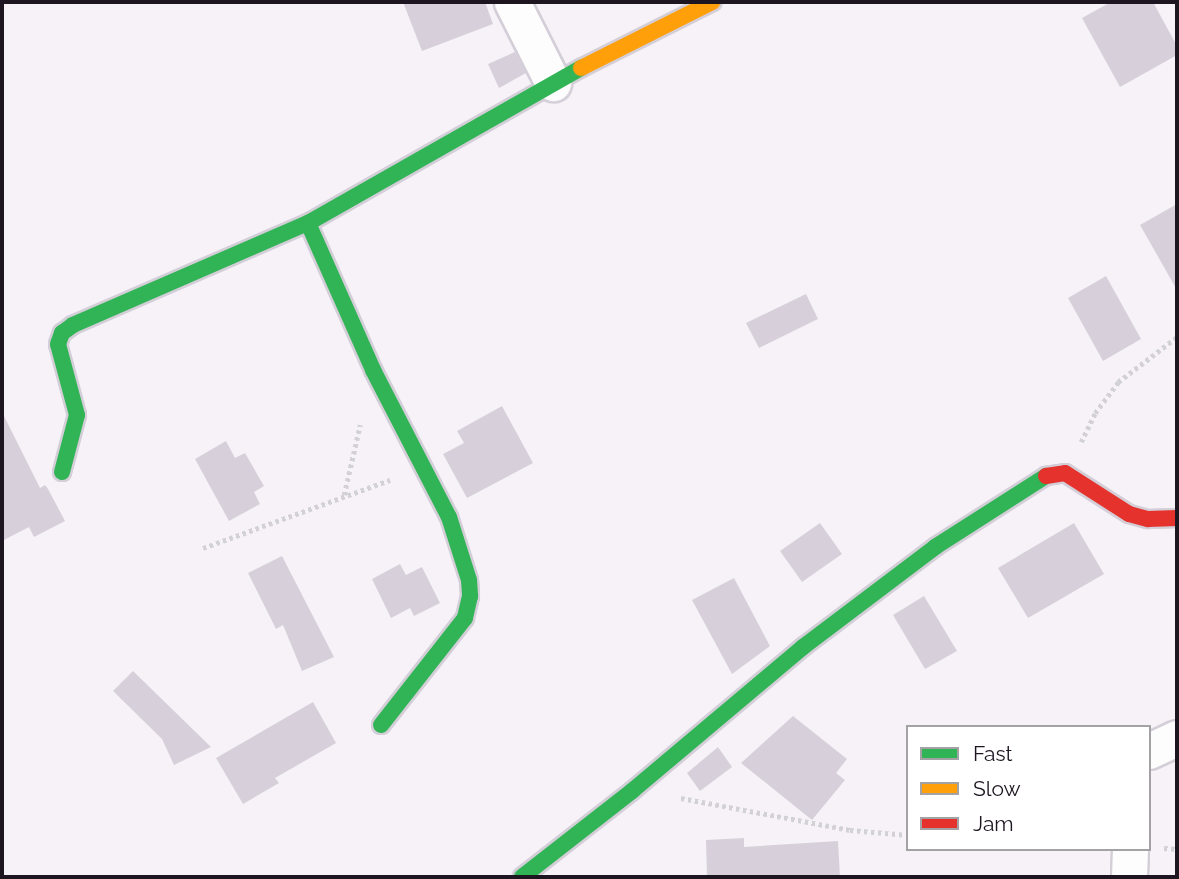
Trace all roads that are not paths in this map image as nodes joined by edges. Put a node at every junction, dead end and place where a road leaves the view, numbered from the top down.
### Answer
1 (512, 2) edge
2 (712, 2) edge
3 (553, 83) junction
4 (308, 223) junction
5 (62, 472) dead end
6 (1177, 518) edge
7 (382, 725) dead end
8 (1177, 738) edge
9 (1151, 750) edge
10 (1130, 851) edge
11 (522, 877) edge
12 (1129, 877) edge

1 - 3 street
2 - 3 street
3 - 4 street
4 - 5 street
4 - 7 street
6 - 11 street
8 - 9 street
10 - 12 street

